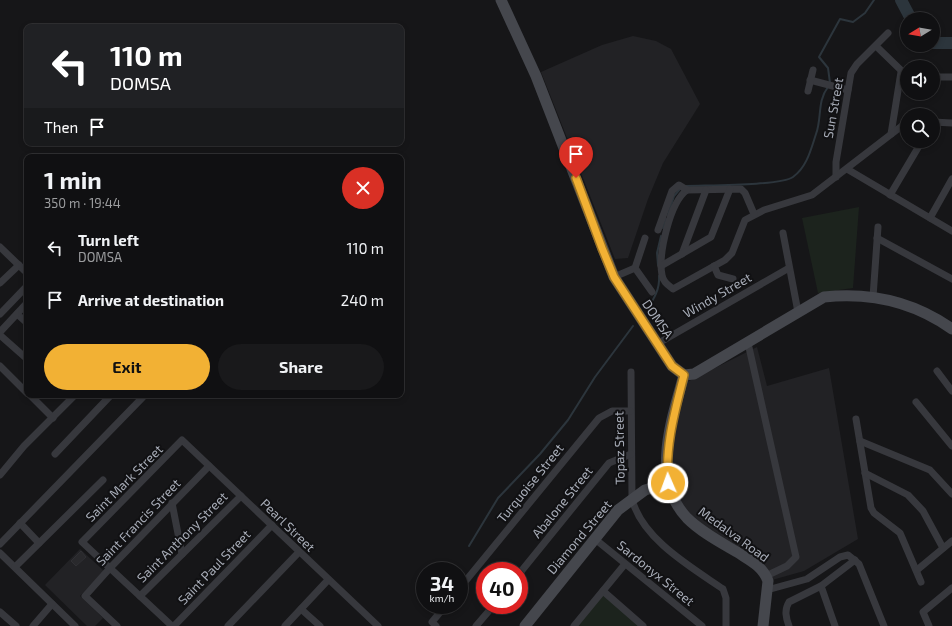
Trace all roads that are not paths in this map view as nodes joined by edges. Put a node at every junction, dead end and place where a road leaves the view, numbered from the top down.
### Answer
1 (501, 0) edge
2 (888, 33) dead end
3 (876, 46) junction
4 (813, 70) dead end
5 (900, 70) edge
6 (940, 77) edge
7 (952, 77) edge
8 (810, 80) junction
9 (848, 90) junction
10 (808, 91) dead end
11 (900, 92) edge
12 (940, 122) edge
13 (952, 123) edge
14 (900, 127) edge
15 (891, 134) junction
16 (918, 148) edge
17 (846, 169) junction
18 (836, 177) junction
19 (952, 179) edge
20 (730, 189) junction
21 (687, 190) junction
22 (706, 190) junction
23 (890, 195) junction
24 (754, 214) junction
25 (930, 218) junction
26 (878, 228) dead end
27 (658, 230) dead end
28 (952, 231) edge
29 (783, 232) dead end
30 (645, 238) dead end
31 (877, 238) junction
32 (0, 247) edge
33 (682, 254) junction
34 (19, 265) junction
35 (661, 266) junction
36 (714, 266) junction
37 (635, 268) junction
38 (789, 268) junction
39 (24, 270) edge
40 (614, 277) junction
41 (733, 279) dead end
42 (952, 279) edge
43 (0, 282) edge
44 (24, 289) edge
45 (652, 292) dead end
46 (873, 297) junction
47 (24, 307) edge
48 (798, 312) junction
49 (0, 314) edge
50 (17, 314) junction
51 (24, 320) edge
52 (952, 329) edge
53 (0, 333) edge
54 (748, 343) junction
55 (657, 344) junction
56 (24, 356) edge
57 (0, 366) edge
58 (937, 370) dead end
59 (631, 372) dead end
60 (684, 375) junction
61 (24, 389) edge
62 (952, 391) edge
63 (33, 398) edge
64 (69, 398) edge
65 (108, 398) edge
66 (142, 398) edge
67 (916, 402) dead end
68 (630, 411) junction
69 (53, 418) junction
70 (856, 419) dead end
71 (182, 440) joint
72 (860, 440) junction
73 (952, 446) edge
74 (55, 454) dead end
75 (631, 454) junction
76 (209, 466) junction
77 (865, 473) junction
78 (0, 475) edge
79 (103, 480) dead end
80 (668, 483) junction
81 (952, 494) edge
82 (241, 496) junction
83 (632, 499) junction
84 (172, 503) junction
85 (20, 523) junction
86 (272, 525) junction
87 (595, 539) junction
88 (952, 541) edge
89 (39, 543) junction
90 (0, 544) edge
91 (943, 548) junction
92 (299, 552) junction
93 (0, 553) edge
94 (182, 554) junction
95 (855, 560) junction
96 (528, 563) edge
97 (625, 564) junction
98 (15, 567) junction
99 (110, 568) junction
100 (917, 570) junction
101 (766, 576) junction
102 (468, 578) edge
103 (328, 580) junction
104 (921, 582) dead end
105 (821, 586) junction
106 (952, 588) edge
107 (767, 590) junction
108 (603, 591) junction
109 (140, 596) junction
110 (52, 604) junction
111 (301, 609) junction
112 (0, 612) edge
113 (440, 614) edge
114 (486, 614) edge
115 (434, 624) edge
116 (16, 626) edge
117 (33, 626) edge
118 (75, 626) edge
119 (117, 626) edge
120 (173, 626) edge
121 (228, 626) edge
122 (285, 626) edge
123 (320, 626) edge
124 (378, 626) edge
125 (476, 626) edge
126 (525, 626) edge
127 (574, 626) edge
128 (643, 626) edge
129 (702, 626) edge
130 (726, 626) edge
131 (763, 626) edge
132 (789, 626) edge
133 (835, 626) edge
134 (884, 626) edge
135 (929, 626) edge

1 - 40 main road, DOMSA
2 - 3 street, Sun Street
3 - 5 street
3 - 9 street, Sun Street
4 - 8 street
6 - 7 street
8 - 9 street
8 - 10 street
9 - 18 street, Sun Street
11 - 15 street
12 - 13 street
14 - 15 street
15 - 17 street
16 - 23 street
17 - 18 street
17 - 23 street
18 - 24 street
19 - 25 street
20 - 22 street
20 - 24 street
20 - 33 street
21 - 22 street
21 - 27 street
21 - 35 street
22 - 33 street
23 - 25 street
24 - 36 street
25 - 28 street
26 - 31 street
29 - 38 street
30 - 37 street
31 - 42 street
31 - 46 street
32 - 34 street
33 - 35 street
34 - 39 street
34 - 43 street
35 - 36 street
36 - 41 street
37 - 40 street
37 - 45 street
38 - 48 street
38 - 55 street, Windy Street
40 - 55 main road, DOMSA
44 - 49 street
46 - 48 main road
46 - 52 main road
47 - 50 street
48 - 54 main road
50 - 51 street
50 - 53 street
53 - 56 street
54 - 60 main road
54 - 101 street
55 - 60 main road, DOMSA
57 - 61 street
58 - 62 street
59 - 68 street, Topaz Street
60 - 80 main road, Medalva Road
63 - 69 street
64 - 69 street
65 - 74 street
66 - 85 street
67 - 73 street
68 - 75 street, Topaz Street
68 - 102 street, Turquoise Street
69 - 78 street
70 - 72 street
71 - 76 street, Pearl Street
71 - 99 street, Saint Mark Street
72 - 77 street
72 - 81 street
75 - 83 street, Topaz Street
75 - 96 street, Abalone Street
76 - 82 street, Pearl Street
76 - 84 street, Saint Francis Street
77 - 91 street
77 - 100 street
79 - 89 street
80 - 83 main road, Diamond Street
80 - 101 main road, Medalva Road
82 - 86 street, Pearl Street
82 - 94 street, Saint Anthony Street
83 - 87 main road, Diamond Street
83 - 130 street, Topaz Street
84 - 94 street
84 - 99 street, Saint Francis Street
85 - 89 street
85 - 90 street
86 - 92 street, Pearl Street
86 - 120 street, Saint Paul Street
87 - 97 street, Sardonyx Street
87 - 126 main road, Diamond Street
88 - 91 street
89 - 98 street
91 - 100 street
92 - 103 street, Pearl Street
92 - 121 street
93 - 98 street
94 - 109 street, Saint Anthony Street
95 - 105 street
95 - 107 street
95 - 134 street
97 - 108 street
97 - 129 street, Sardonyx Street
98 - 110 street
99 - 109 street
99 - 119 street, Saint Francis Street
100 - 104 street
101 - 107 main road, Medalva Road
103 - 111 street
103 - 124 street, Pearl Street
105 - 132 street
105 - 133 street
106 - 135 street
107 - 131 main road, Medalva Road
108 - 127 street
108 - 128 street
109 - 120 street
110 - 117 street
110 - 118 street
111 - 122 street
111 - 123 street
112 - 116 street
113 - 115 street
114 - 125 street

